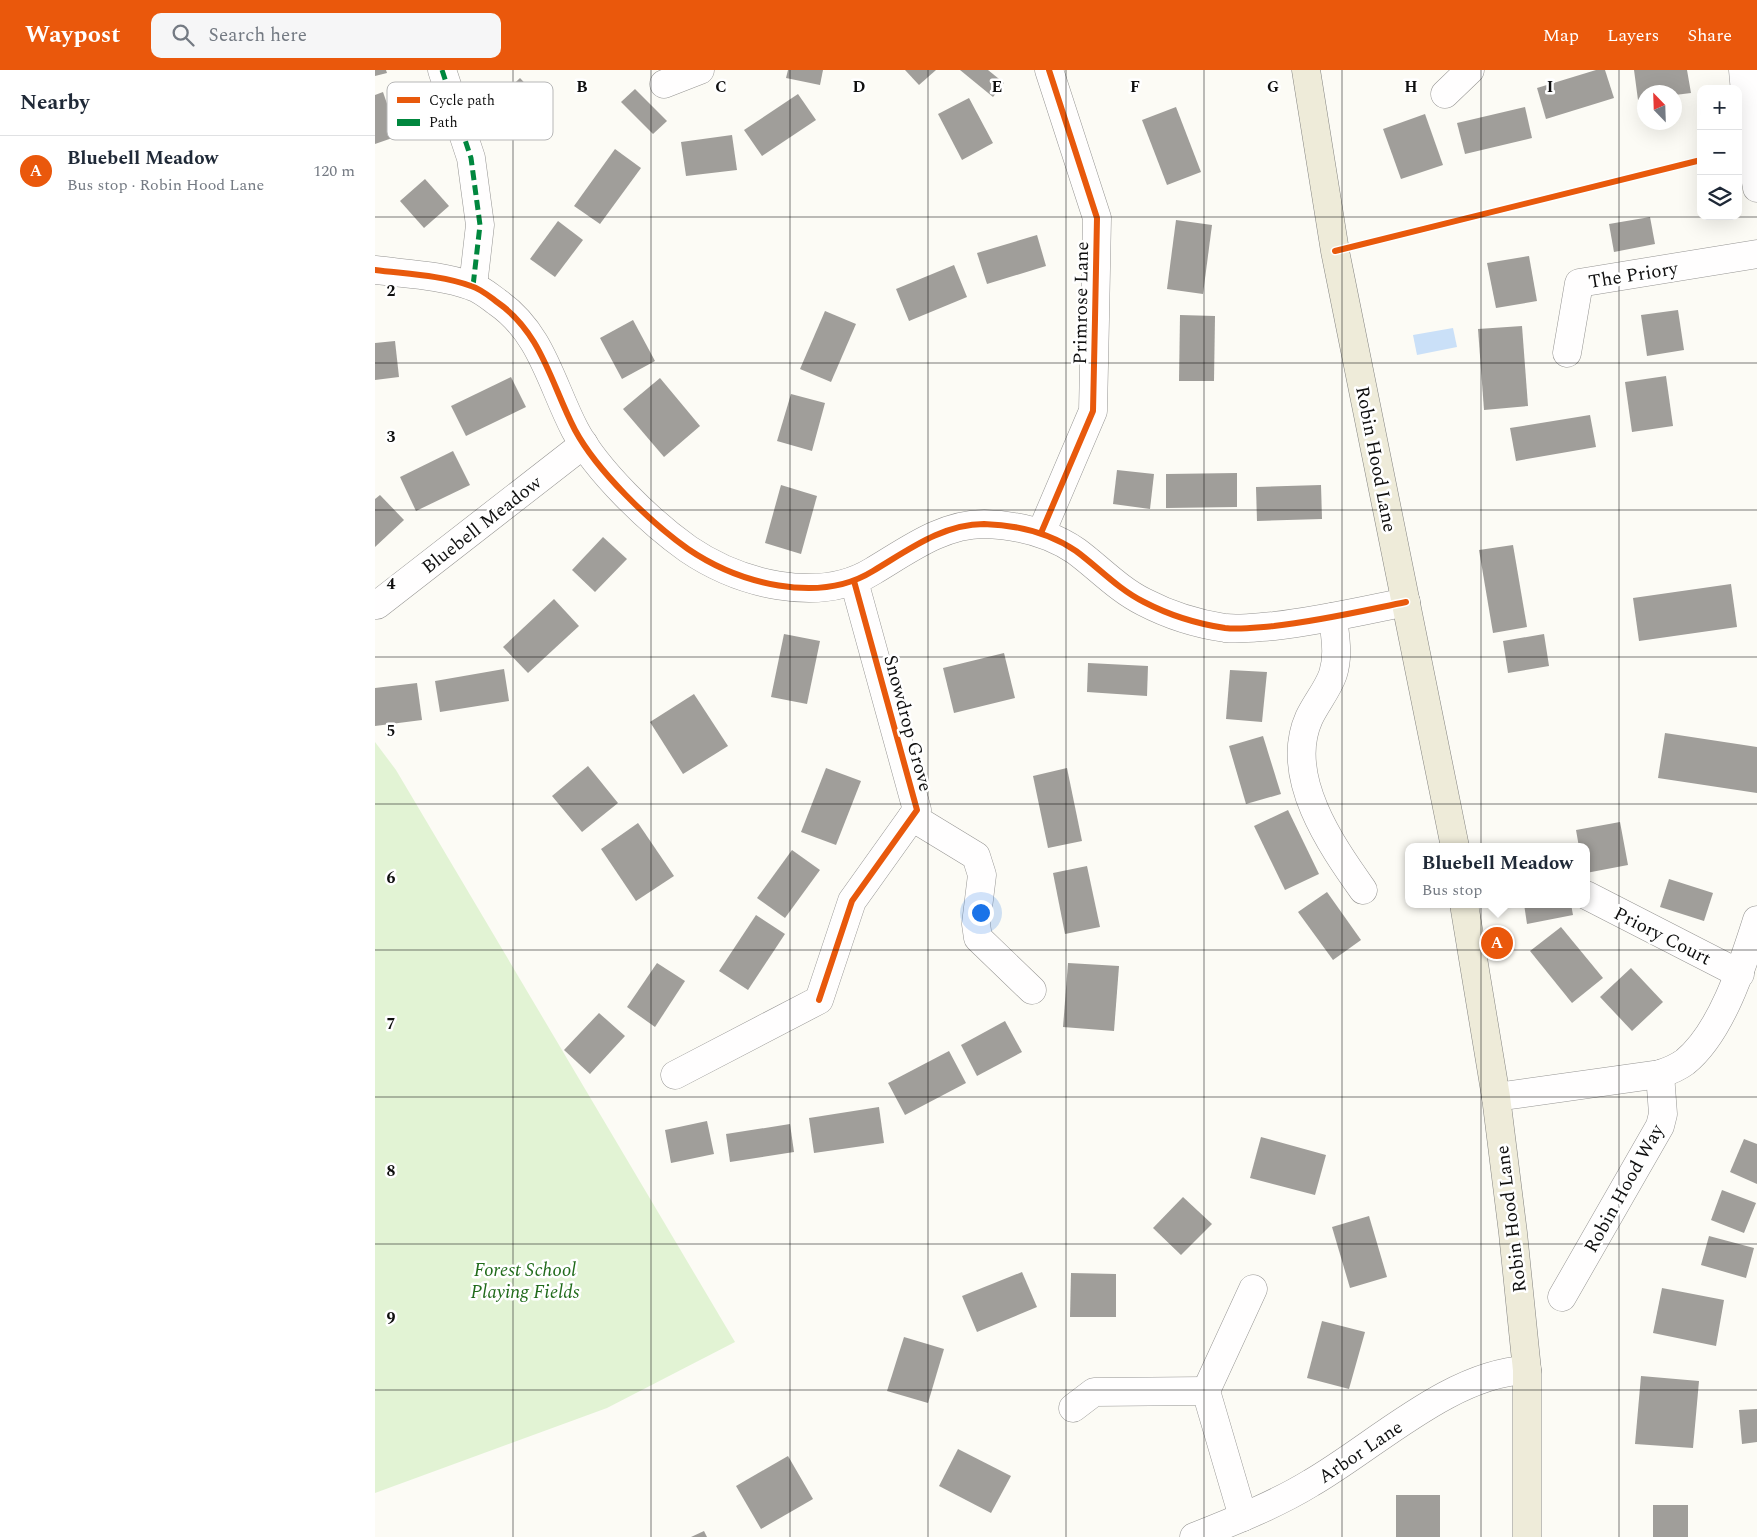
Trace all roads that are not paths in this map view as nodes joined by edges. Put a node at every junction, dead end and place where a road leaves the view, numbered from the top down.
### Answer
1 (442, 70) edge
2 (700, 70) edge
3 (1049, 70) edge
4 (1306, 70) edge
5 (1470, 70) edge
6 (1743, 70) edge
7 (446, 82) edge
8 (664, 84) dead end
9 (1445, 94) dead end
10 (465, 140) edge
11 (1757, 184) edge
12 (1757, 254) edge
13 (375, 270) edge
14 (473, 286) junction
15 (1567, 353) dead end
16 (584, 444) junction
17 (1041, 533) junction
18 (854, 581) junction
19 (1406, 602) junction
20 (377, 604) dead end
21 (1333, 617) junction
22 (911, 817) junction
23 (1454, 843) edge
24 (1363, 890) dead end
25 (1590, 897) edge
26 (1465, 908) edge
27 (1757, 920) edge
28 (1740, 974) junction
29 (1032, 990) dead end
30 (1660, 1074) junction
31 (675, 1075) dead end
32 (1496, 1097) junction
33 (1253, 1289) dead end
34 (1562, 1297) dead end
35 (1527, 1370) junction
36 (1207, 1391) junction
37 (1073, 1408) dead end
38 (1243, 1517) junction
39 (1194, 1537) edge
40 (1527, 1537) edge

1 - 7 street
2 - 8 street
3 - 17 street, Primrose Lane
4 - 19 main road, Robin Hood Lane
5 - 9 street
6 - 11 street
10 - 14 street
12 - 15 street, The Priory
13 - 14 street
14 - 16 street
16 - 18 street
16 - 20 street, Bluebell Meadow
17 - 18 street
17 - 21 street
18 - 22 street, Snowdrop Grove
19 - 21 street
19 - 23 main road, Robin Hood Lane
21 - 24 street
22 - 29 street
22 - 31 street, Snowdrop Grove
25 - 28 street, Priory Court
26 - 32 main road, Robin Hood Lane
27 - 28 street
28 - 30 street
30 - 32 street
30 - 34 street, Robin Hood Way
32 - 35 main road, Robin Hood Lane
33 - 36 street
35 - 38 street, Arbor Lane
35 - 40 main road, Robin Hood Lane
36 - 37 street
36 - 38 street
38 - 39 street, Arbor Lane

